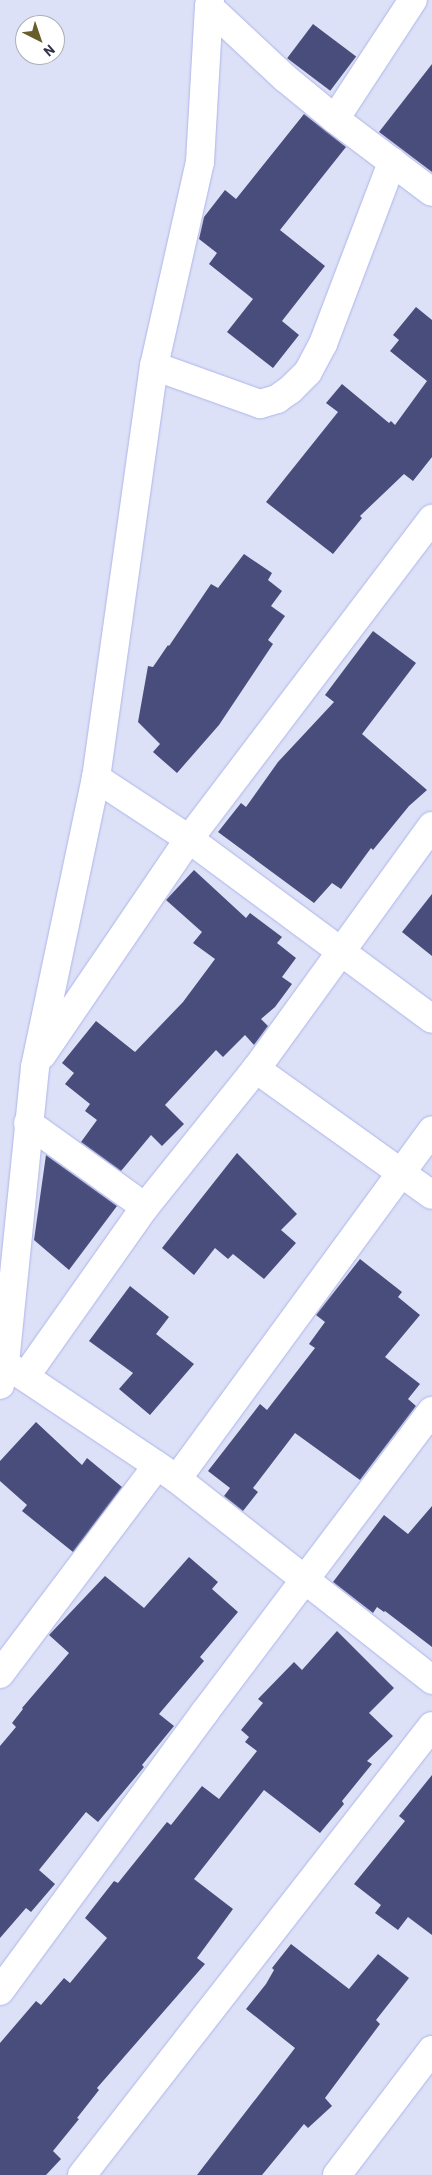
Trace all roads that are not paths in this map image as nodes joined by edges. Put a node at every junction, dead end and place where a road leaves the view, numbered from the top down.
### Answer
1 (413, 0) edge
2 (210, 3) edge
3 (335, 119) junction
4 (392, 162) junction
5 (432, 192) edge
6 (154, 366) junction
7 (432, 519) edge
8 (96, 778) junction
9 (432, 826) edge
10 (189, 838) junction
11 (341, 950) junction
12 (432, 1019) edge
13 (35, 1067) junction
14 (256, 1069) junction
15 (28, 1123) junction
16 (432, 1130) edge
17 (401, 1172) junction
18 (432, 1194) edge
19 (145, 1207) junction
20 (10, 1375) edge
21 (432, 1411) edge
22 (167, 1472) junction
23 (306, 1580) junction
24 (10, 1644) edge
25 (0, 1674) edge
26 (432, 1680) edge
27 (432, 1726) edge
28 (0, 1991) edge
29 (432, 2050) edge
30 (82, 2175) edge
31 (338, 2175) edge

1 - 3 street
2 - 3 street
2 - 6 street
3 - 4 street
4 - 5 street
4 - 6 street
6 - 8 street
7 - 10 street
8 - 10 street
8 - 13 street
9 - 11 street
10 - 11 street
10 - 13 street
11 - 12 street
11 - 14 street
13 - 15 street
14 - 17 street
14 - 19 street
15 - 19 street
15 - 20 street
16 - 17 street
17 - 18 street
17 - 22 street
19 - 20 street
20 - 22 street
21 - 23 street
22 - 23 street
22 - 24 street
23 - 26 street
23 - 28 street
24 - 25 street
27 - 30 street
29 - 31 street

